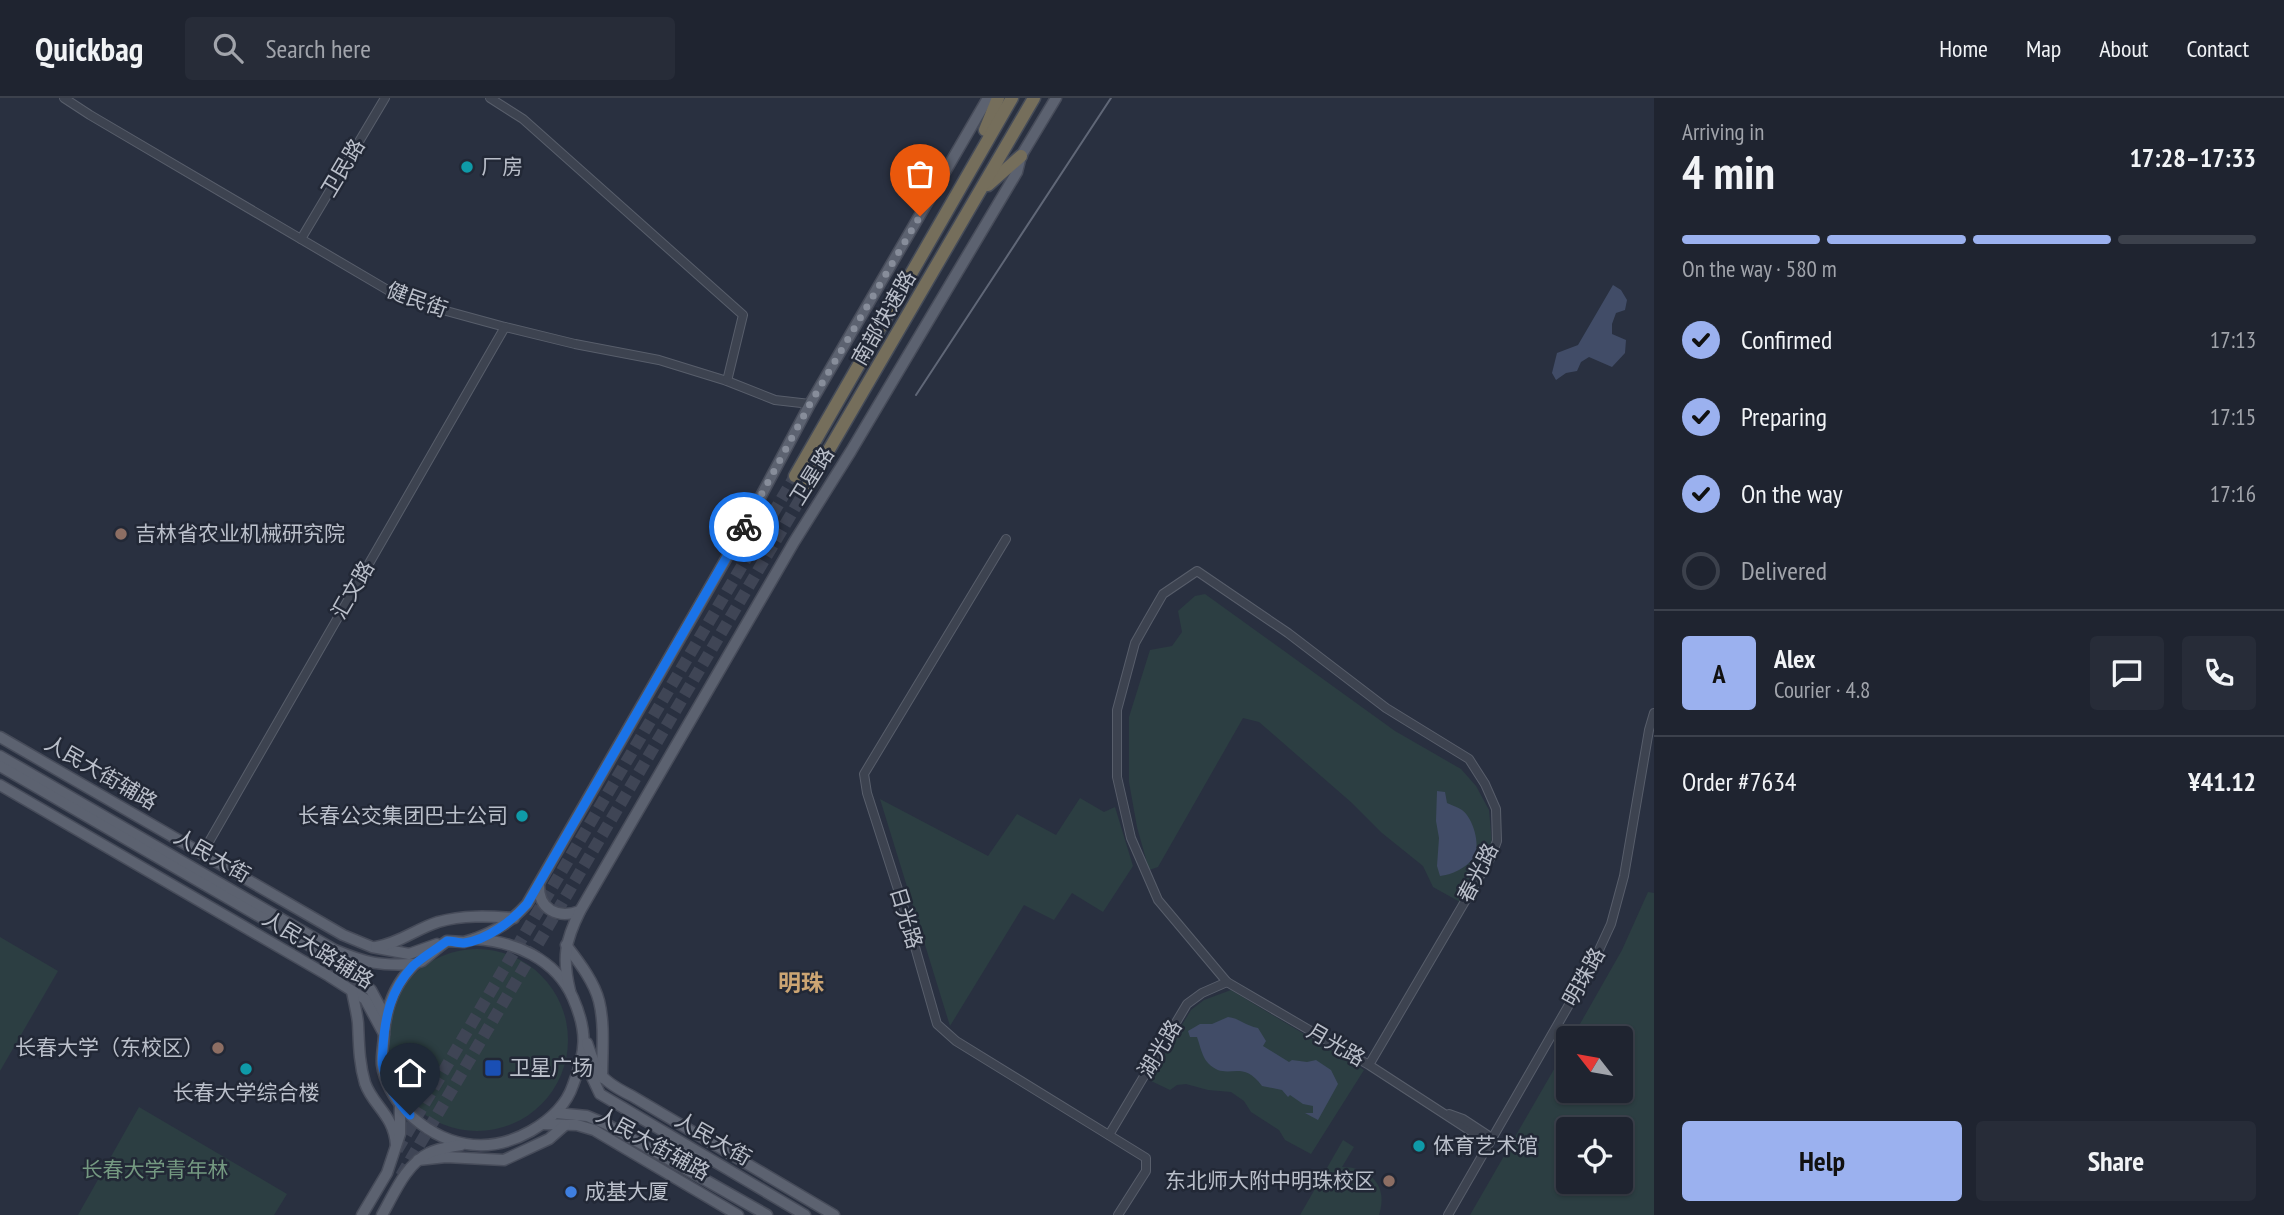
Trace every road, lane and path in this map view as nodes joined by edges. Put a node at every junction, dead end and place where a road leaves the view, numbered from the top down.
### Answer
1 (64, 98) edge
2 (385, 98) edge
3 (489, 98) edge
4 (988, 98) edge
5 (998, 98) edge
6 (1012, 98) edge
7 (1034, 98) edge
8 (1056, 98) edge
9 (1021, 156) junction
10 (973, 162) junction
11 (979, 192) junction
12 (301, 239) junction
13 (505, 327) junction
14 (727, 381) junction
15 (810, 404) junction
16 (795, 475) tunnel mouth
17 (809, 484) tunnel mouth
18 (1006, 539) dead end
19 (1654, 713) edge
20 (0, 737) edge
21 (0, 756) edge
22 (0, 766) edge
23 (0, 785) edge
24 (202, 853) junction
25 (539, 884) junction
26 (580, 911) junction
27 (514, 918) junction
28 (474, 939) junction
29 (447, 941) junction
30 (566, 944) junction
31 (372, 947) junction
32 (414, 964) junction
33 (1227, 982) junction
34 (352, 991) junction
35 (570, 991) junction
36 (386, 1018) junction
37 (583, 1033) junction
38 (384, 1034) junction
39 (583, 1058) junction
40 (1369, 1065) junction
41 (602, 1078) junction
42 (400, 1104) junction
43 (556, 1113) junction
44 (543, 1124) junction
45 (565, 1125) junction
46 (1109, 1135) junction
47 (1491, 1140) junction
48 (465, 1144) junction
49 (396, 1145) junction
50 (418, 1160) junction
51 (362, 1215) edge
52 (382, 1215) edge
53 (738, 1215) edge
54 (767, 1215) edge
55 (805, 1215) edge
56 (834, 1215) edge
57 (1118, 1215) edge
58 (1448, 1215) edge

1 - 12 street, 健民街
2 - 12 street, 卫民路
3 - 14 street
4 - 15 main road, 卫星路
5 - 10 highway
6 - 10 highway, 南部快速路
7 - 11 highway, 南部快速路
8 - 9 main road, 卫星路
9 - 11 highway
9 - 26 main road, 卫星路
10 - 16 highway, 南部快速路
11 - 17 highway, 南部快速路
12 - 13 street, 健民街
13 - 14 street, 健民街
13 - 24 street, 汇文路
14 - 15 street, 健民街
15 - 25 main road, 卫星路
18 - 46 street, 日光路
19 - 47 street, 明珠路
20 - 24 main road, 人民大街辅路
21 - 32 main road, 人民大街
22 - 36 main road, 人民大街
23 - 34 main road, 人民大路辅路
24 - 31 main road, 人民大街辅路
25 - 26 main road
25 - 27 main road, 卫星路
26 - 30 main road, 卫星路
27 - 28 main road, 卫星路
27 - 31 main road
28 - 29 main road
28 - 35 main road
29 - 31 main road, 人民大街辅路
29 - 32 main road
30 - 35 main road, 卫星路
30 - 41 main road
32 - 36 main road
33 - 40 street, 月光路
33 - 40 street, 春光路
33 - 46 street, 湖光路
34 - 38 main road, 人民大路辅路
34 - 49 main road
35 - 37 main road
36 - 38 main road
37 - 39 main road
37 - 41 main road, 人民大街辅路
38 - 42 main road
39 - 43 main road
39 - 55 main road, 人民大街
40 - 47 street, 月光路
41 - 56 main road, 人民大街辅路
42 - 48 main road
42 - 49 main road
43 - 44 main road
43 - 54 main road, 人民大街
44 - 45 main road, 人民大街辅路
44 - 48 main road
45 - 50 main road
45 - 53 main road, 人民大街辅路
46 - 57 street, 日光路
47 - 58 street, 明珠路
48 - 50 main road
49 - 51 main road
50 - 52 main road

